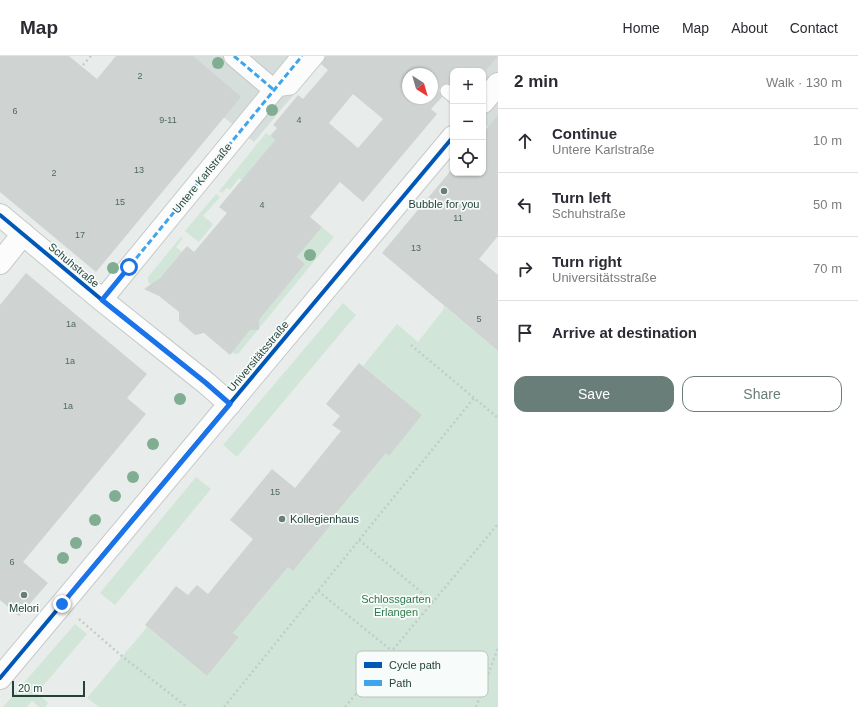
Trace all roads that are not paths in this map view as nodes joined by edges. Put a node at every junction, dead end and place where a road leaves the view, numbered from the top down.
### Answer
1 (234, 56) edge
2 (302, 56) edge
3 (318, 56) edge
4 (498, 84) edge
5 (274, 90) junction
6 (486, 98) edge
7 (450, 140) edge
8 (0, 215) edge
9 (23, 234) junction
10 (0, 263) edge
11 (102, 300) junction
12 (230, 404) junction
13 (0, 678) edge

1 - 5 street
2 - 5 street, Untere Karlstraße
3 - 5 lane
4 - 6 street
5 - 11 street, Untere Karlstraße
7 - 12 street, Universitätsstraße
8 - 9 street, Schuhstraße
9 - 10 street
9 - 11 street, Schuhstraße
11 - 12 street, Schuhstraße
12 - 13 street, Universitätsstraße

